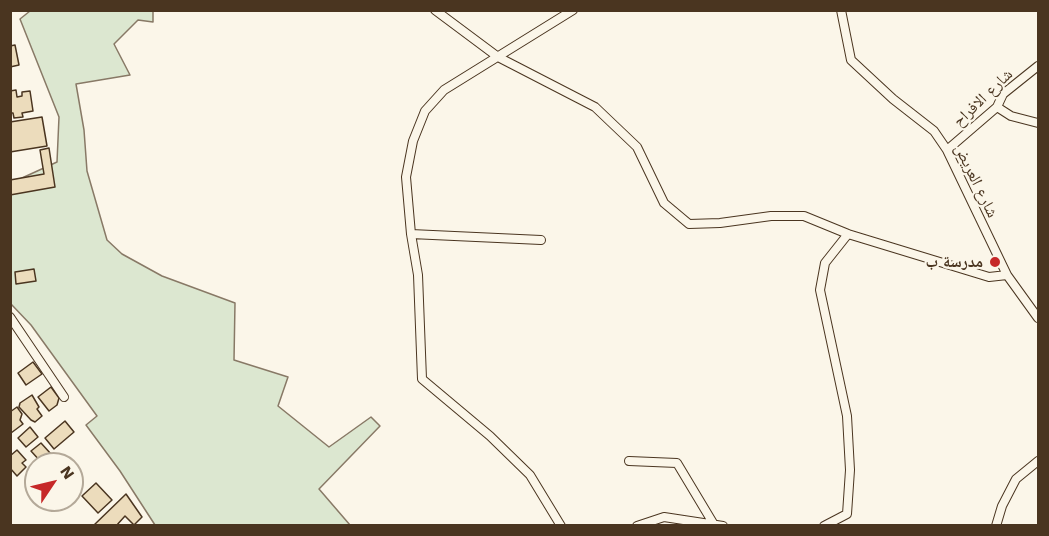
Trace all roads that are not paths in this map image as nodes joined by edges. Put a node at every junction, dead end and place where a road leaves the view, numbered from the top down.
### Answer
1 (435, 10) edge
2 (573, 10) edge
3 (841, 10) edge
4 (498, 57) junction
5 (1038, 66) edge
6 (997, 107) junction
7 (1038, 123) edge
8 (947, 150) junction
9 (411, 234) junction
10 (848, 234) junction
11 (541, 240) dead end
12 (1007, 275) junction
13 (10, 317) edge
14 (1038, 318) edge
15 (64, 397) dead end
16 (629, 461) dead end
17 (1038, 461) edge
18 (713, 524) junction
19 (561, 525) edge
20 (566, 525) edge
21 (571, 525) edge
22 (637, 525) edge
23 (723, 525) edge
24 (824, 525) edge
25 (996, 525) edge

1 - 4 street
2 - 4 street
3 - 8 street, شارع العريض
4 - 9 street
4 - 10 street
5 - 6 street, شارع الافراح
6 - 7 street
6 - 8 street, شارع الافراح
8 - 12 street, شارع العريض
9 - 11 street
9 - 19 street
10 - 12 street
10 - 24 street
12 - 14 street, شارع العريض
13 - 15 street
16 - 18 street
17 - 25 street
18 - 22 street
18 - 23 street
20 - 21 street

